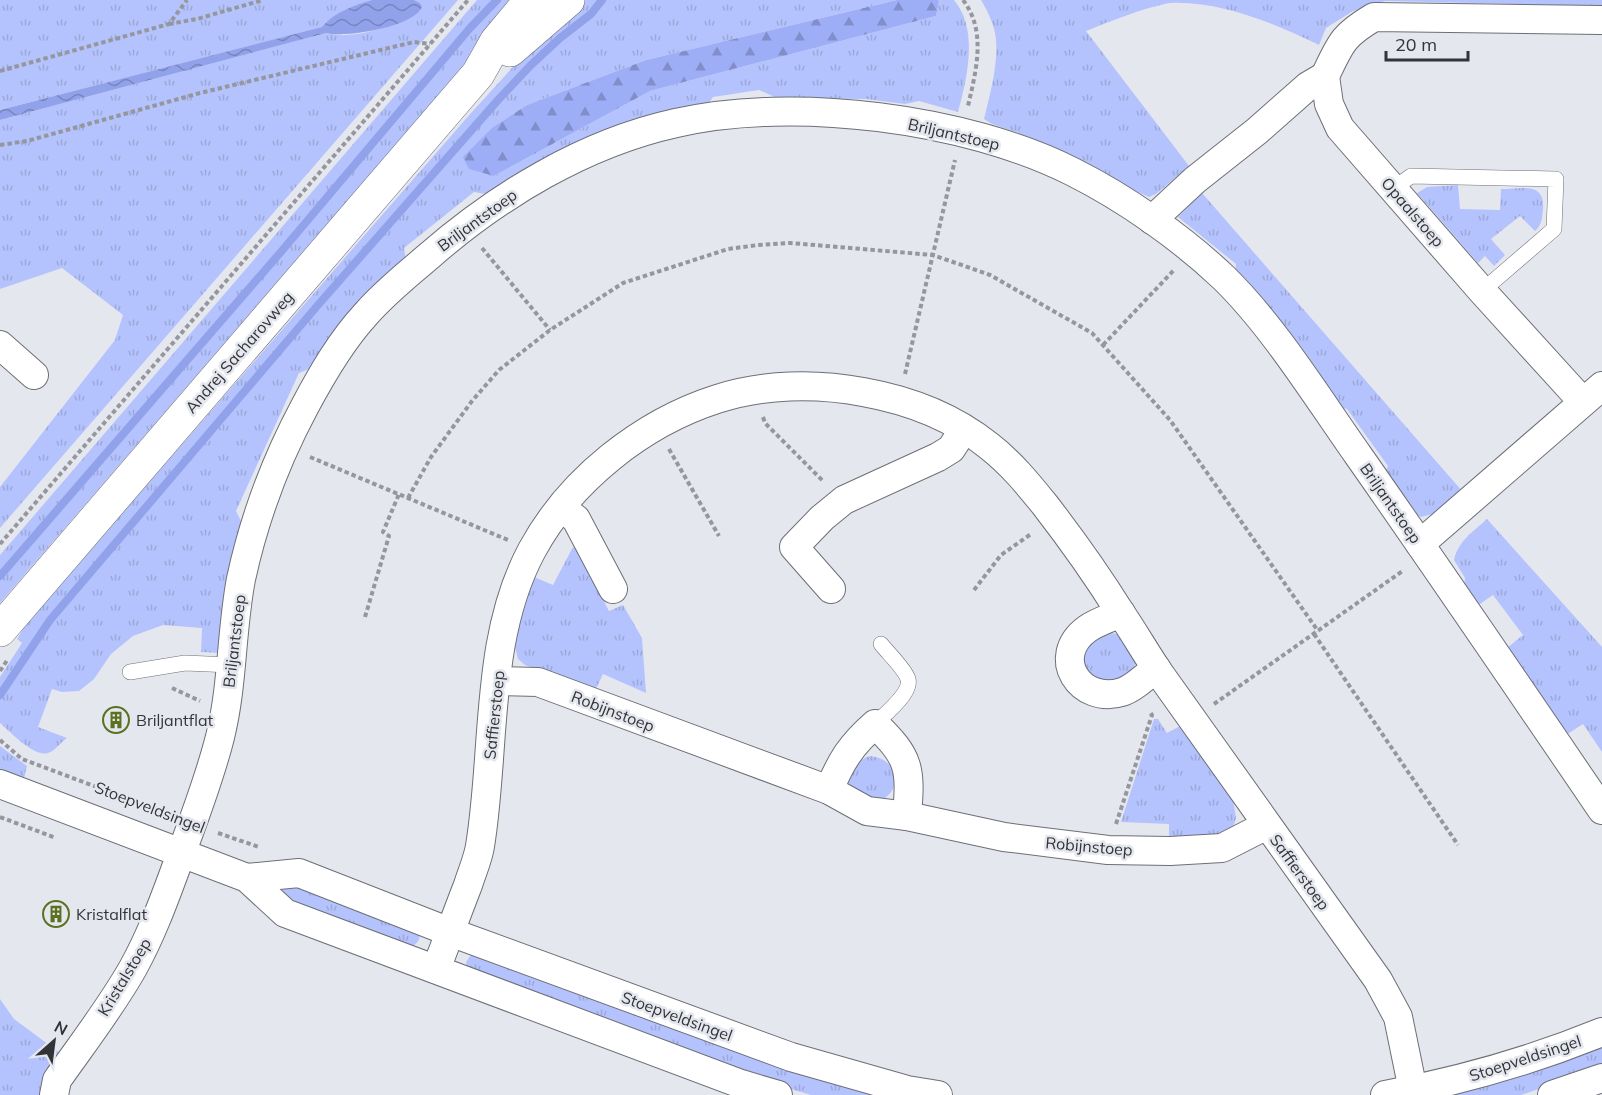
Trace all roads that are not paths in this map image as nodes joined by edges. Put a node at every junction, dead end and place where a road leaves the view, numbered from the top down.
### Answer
1 (531, 0) edge
2 (568, 0) edge
3 (1602, 20) edge
4 (478, 74) junction
5 (1325, 76) junction
6 (1393, 189) junction
7 (1152, 220) junction
8 (1482, 291) junction
9 (0, 345) edge
10 (34, 375) dead end
11 (1592, 394) edge
12 (964, 429) junction
13 (562, 508) junction
14 (1423, 549) junction
15 (612, 589) dead end
16 (831, 589) dead end
17 (1121, 613) junction
18 (0, 630) edge
19 (881, 644) dead end
20 (231, 665) junction
21 (1156, 668) junction
22 (130, 672) dead end
23 (496, 681) junction
24 (875, 724) junction
25 (0, 784) edge
26 (829, 790) junction
27 (1602, 810) edge
28 (907, 816) junction
29 (1267, 825) junction
30 (182, 852) junction
31 (247, 878) junction
32 (450, 932) junction
33 (436, 969) junction
34 (1602, 1032) edge
35 (1602, 1078) edge
36 (1413, 1092) edge
37 (907, 1093) edge
38 (54, 1095) edge
39 (778, 1095) edge
40 (938, 1095) edge
41 (1385, 1095) edge
42 (1552, 1095) edge

1 - 4 street, Andrej Sacharovweg
2 - 4 street, Andrej Sacharovweg
3 - 5 street
4 - 18 street, Andrej Sacharovweg
5 - 6 street, Opaalstoep
5 - 7 street
6 - 8 street, Opaalstoep
6 - 8 lane
7 - 14 street, Briljantstoep
7 - 20 street, Briljantstoep
8 - 11 street, Opaalstoep
9 - 10 street
11 - 14 street, Opaalstoep
12 - 13 street, Saffierstoep
12 - 16 street
12 - 17 street, Saffierstoep
13 - 15 street
13 - 23 street, Saffierstoep
14 - 27 street, Briljantstoep
17 - 21 street, Saffierstoep
17 - 21 street
19 - 24 lane
20 - 22 lane
20 - 30 street, Briljantstoep
21 - 29 street, Saffierstoep
23 - 26 street, Robijnstoep
23 - 32 street, Saffierstoep
24 - 26 street
24 - 28 street
25 - 30 street, Stoepveldsingel
26 - 28 street, Robijnstoep
28 - 29 street, Robijnstoep
29 - 36 street, Saffierstoep
30 - 31 street, Stoepveldsingel
30 - 38 street, Kristalstoep
31 - 32 street, Stoepveldsingel
31 - 33 street, Stoepveldsingel
32 - 33 street
32 - 37 street, Stoepveldsingel
33 - 39 street, Stoepveldsingel
34 - 36 street, Stoepveldsingel
35 - 42 street
36 - 41 street, Stoepveldsingel
37 - 40 street, Stoepveldsingel

